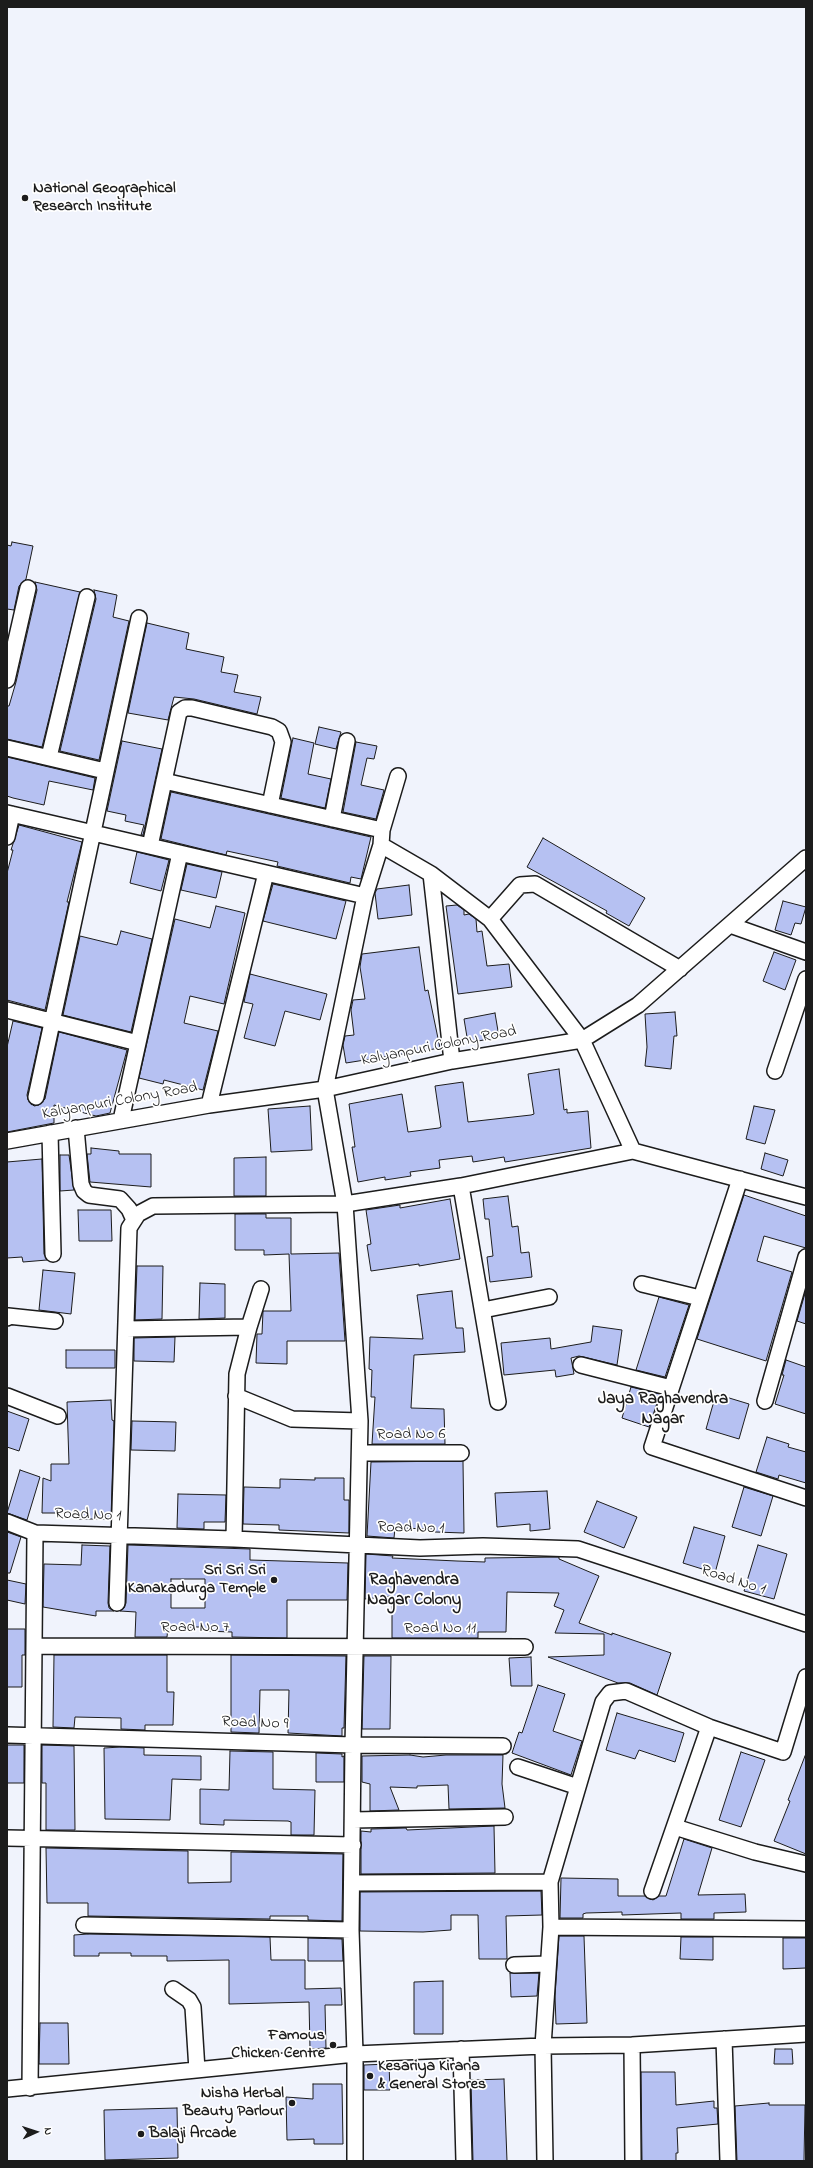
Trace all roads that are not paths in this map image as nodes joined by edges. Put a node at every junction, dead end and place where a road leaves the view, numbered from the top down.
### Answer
1 (28, 588) dead end
2 (87, 597) dead end
3 (139, 618) dead end
4 (7, 680) edge
5 (347, 741) dead end
6 (7, 748) edge
7 (49, 757) junction
8 (105, 771) junction
9 (398, 776) dead end
10 (164, 781) junction
11 (270, 806) junction
12 (10, 814) edge
13 (332, 819) junction
14 (382, 830) junction
15 (94, 833) junction
16 (7, 837) edge
17 (381, 845) junction
18 (150, 846) junction
19 (180, 853) junction
20 (806, 858) edge
21 (266, 873) junction
22 (431, 874) junction
23 (365, 896) junction
24 (490, 920) junction
25 (730, 926) junction
26 (806, 952) edge
27 (680, 969) junction
28 (806, 978) edge
29 (7, 1010) edge
30 (52, 1022) junction
31 (582, 1040) junction
32 (138, 1043) junction
33 (452, 1061) junction
34 (775, 1071) dead end
35 (325, 1089) junction
36 (36, 1097) dead end
37 (209, 1104) junction
38 (121, 1120) junction
39 (76, 1128) junction
40 (50, 1133) junction
41 (7, 1141) edge
42 (634, 1151) junction
43 (740, 1179) junction
44 (461, 1186) junction
45 (806, 1197) edge
46 (345, 1204) junction
47 (134, 1220) junction
48 (53, 1254) dead end
49 (806, 1257) edge
50 (642, 1284) dead end
51 (261, 1289) dead end
52 (549, 1297) dead end
53 (700, 1298) junction
54 (483, 1310) junction
55 (7, 1318) edge
56 (54, 1321) dead end
57 (248, 1327) junction
58 (126, 1329) junction
59 (581, 1365) dead end
60 (671, 1388) junction
61 (7, 1396) edge
62 (236, 1396) junction
63 (765, 1401) dead end
64 (498, 1402) dead end
65 (58, 1416) dead end
66 (360, 1421) junction
67 (360, 1453) junction
68 (461, 1453) dead end
69 (806, 1498) edge
70 (7, 1522) edge
71 (35, 1532) junction
72 (120, 1535) junction
73 (234, 1539) junction
74 (356, 1546) junction
75 (117, 1604) dead end
76 (806, 1624) edge
77 (34, 1646) junction
78 (355, 1646) junction
79 (525, 1647) dead end
80 (806, 1677) edge
81 (710, 1727) junction
82 (7, 1735) edge
83 (34, 1736) junction
84 (353, 1745) junction
85 (503, 1746) dead end
86 (518, 1767) dead end
87 (578, 1787) junction
88 (505, 1817) dead end
89 (353, 1820) junction
90 (675, 1827) junction
91 (7, 1838) edge
92 (33, 1839) junction
93 (353, 1845) junction
94 (806, 1864) edge
95 (550, 1882) junction
96 (352, 1883) junction
97 (652, 1891) dead end
98 (84, 1925) dead end
99 (550, 1927) junction
100 (806, 1929) edge
101 (351, 1930) junction
102 (548, 1964) junction
103 (514, 1965) dead end
104 (173, 1988) dead end
105 (806, 2034) edge
106 (724, 2039) junction
107 (632, 2045) junction
108 (543, 2046) junction
109 (461, 2049) junction
110 (355, 2054) junction
111 (197, 2070) junction
112 (30, 2088) junction
113 (7, 2089) edge
114 (355, 2161) edge
115 (464, 2161) edge
116 (545, 2161) edge
117 (633, 2161) edge
118 (728, 2161) edge

1 - 4 street
2 - 7 street
3 - 8 street
5 - 13 street
6 - 7 street
7 - 8 street
8 - 15 street
9 - 14 street
10 - 11 street
10 - 11 street
10 - 18 street
11 - 13 street
12 - 15 street
12 - 16 street
13 - 14 street
14 - 17 street
15 - 18 street
15 - 30 street
17 - 22 street
17 - 23 street
18 - 19 street
19 - 21 street
19 - 32 street
20 - 25 street
21 - 23 street
21 - 37 street
22 - 24 street
22 - 33 street
23 - 35 street
24 - 27 street
24 - 31 street
25 - 26 street
25 - 27 street
27 - 31 street
28 - 34 street
29 - 30 street
30 - 32 street
30 - 36 street
31 - 33 street, Kalyanpuri Colony Road
31 - 42 street
32 - 38 street
33 - 35 street, Kalyanpuri Colony Road
35 - 37 street, Kalyanpuri Colony Road
35 - 46 street
37 - 38 street, Kalyanpuri Colony Road
38 - 39 street, Kalyanpuri Colony Road
39 - 40 street, Kalyanpuri Colony Road
39 - 47 street
40 - 41 street, Kalyanpuri Colony Road
40 - 48 street
42 - 43 street
42 - 44 street
43 - 45 street
43 - 53 street
44 - 46 street
44 - 54 street
46 - 47 street
46 - 66 street
47 - 58 street
49 - 63 street
50 - 53 street
51 - 57 street
52 - 54 street
53 - 60 street
54 - 64 street
55 - 56 street
57 - 58 street
57 - 62 street
58 - 72 street
59 - 60 street
60 - 69 street
61 - 65 street
62 - 66 street
62 - 73 street
66 - 67 street
67 - 68 street, Road No 6
67 - 74 street
70 - 71 street, Road No 1
71 - 72 street, Road No 1
71 - 77 street
72 - 73 street, Road No 1
72 - 75 street
73 - 74 street, Road No 1
74 - 76 street, Road No 1
74 - 78 street
77 - 78 street, Road No 7
77 - 83 street
78 - 79 street, Road No 11
78 - 84 street
80 - 81 street
81 - 87 street
81 - 90 street
82 - 83 street, Road No 9
83 - 84 street, Road No 9
83 - 92 street
84 - 85 street, Road No 9
84 - 89 street
86 - 87 street
87 - 95 street
88 - 89 street
89 - 93 street
90 - 94 street
90 - 97 street
91 - 92 street
92 - 93 street
92 - 112 street
93 - 96 street
95 - 96 street
95 - 99 street
96 - 101 street
98 - 101 street
99 - 100 street
99 - 102 street
101 - 110 street
102 - 103 street
102 - 108 street
104 - 111 street
105 - 106 street
106 - 107 street
106 - 118 street
107 - 108 street
107 - 117 street
108 - 109 street
108 - 116 street
109 - 110 street
109 - 115 street
110 - 111 street
110 - 114 street
111 - 112 street
112 - 113 street

